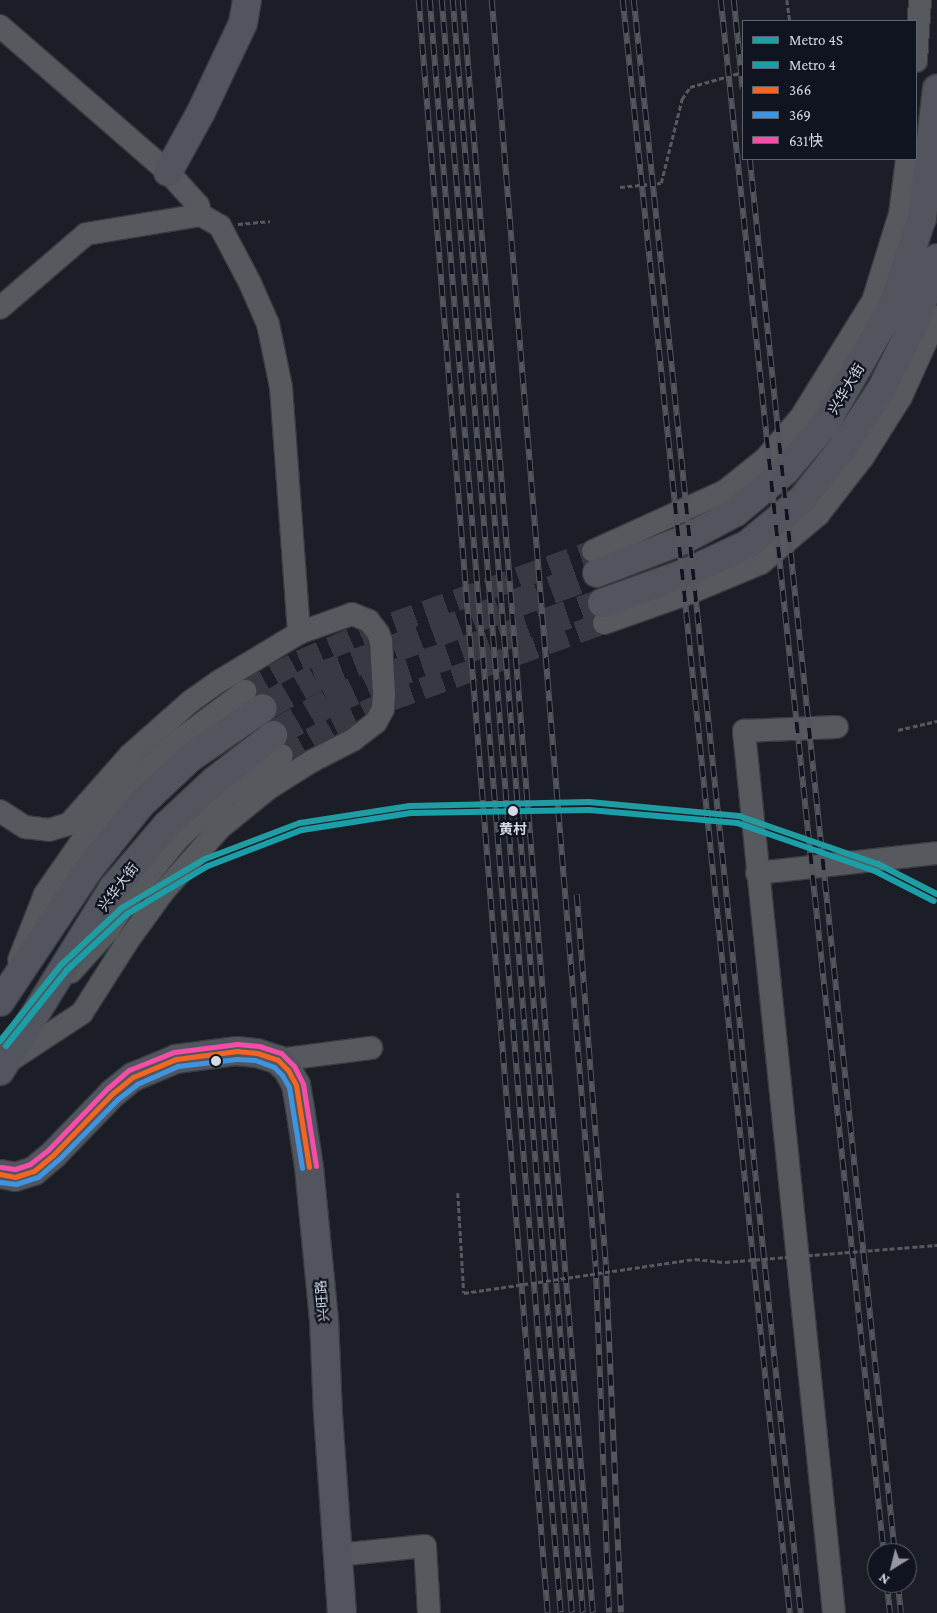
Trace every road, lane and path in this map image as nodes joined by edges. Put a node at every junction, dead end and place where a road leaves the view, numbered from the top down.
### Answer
1 (247, 0) edge
2 (787, 0) edge
3 (920, 0) edge
4 (790, 20) edge
5 (0, 26) edge
6 (917, 46) edge
7 (742, 72) edge
8 (937, 89) edge
9 (907, 160) edge
10 (168, 172) junction
11 (620, 187) dead end
12 (210, 220) junction
13 (270, 220) dead end
14 (937, 258) edge
15 (0, 308) edge
16 (937, 317) edge
17 (595, 562) joint
18 (603, 613) joint
19 (299, 633) junction
20 (254, 699) tunnel mouth
21 (937, 721) edge
22 (837, 727) dead end
23 (898, 730) dead end
24 (277, 745) tunnel mouth
25 (0, 811) edge
26 (937, 853) edge
27 (757, 873) junction
28 (4, 997) edge
29 (372, 1048) dead end
30 (278, 1060) junction
31 (2, 1067) edge
32 (0, 1174) edge
33 (458, 1193) dead end
34 (937, 1245) edge
35 (338, 1555) junction
36 (342, 1613) edge
37 (429, 1613) edge
38 (834, 1613) edge

1 - 10 main road
2 - 4 path
3 - 6 street
5 - 10 street
7 - 11 path
8 - 17 main road, 兴华大街
9 - 17 street
10 - 12 street
12 - 13 path
12 - 15 street
12 - 19 street
14 - 18 main road, 兴华大街
16 - 18 street
19 - 25 street
19 - 31 street
20 - 28 main road
21 - 23 path
22 - 27 street
24 - 31 main road, 兴华大街
26 - 27 street
27 - 38 street
29 - 30 street
30 - 32 main road
30 - 35 main road, 兴旺路
33 - 34 path, bridge
35 - 36 main road, 兴旺路
35 - 37 street

